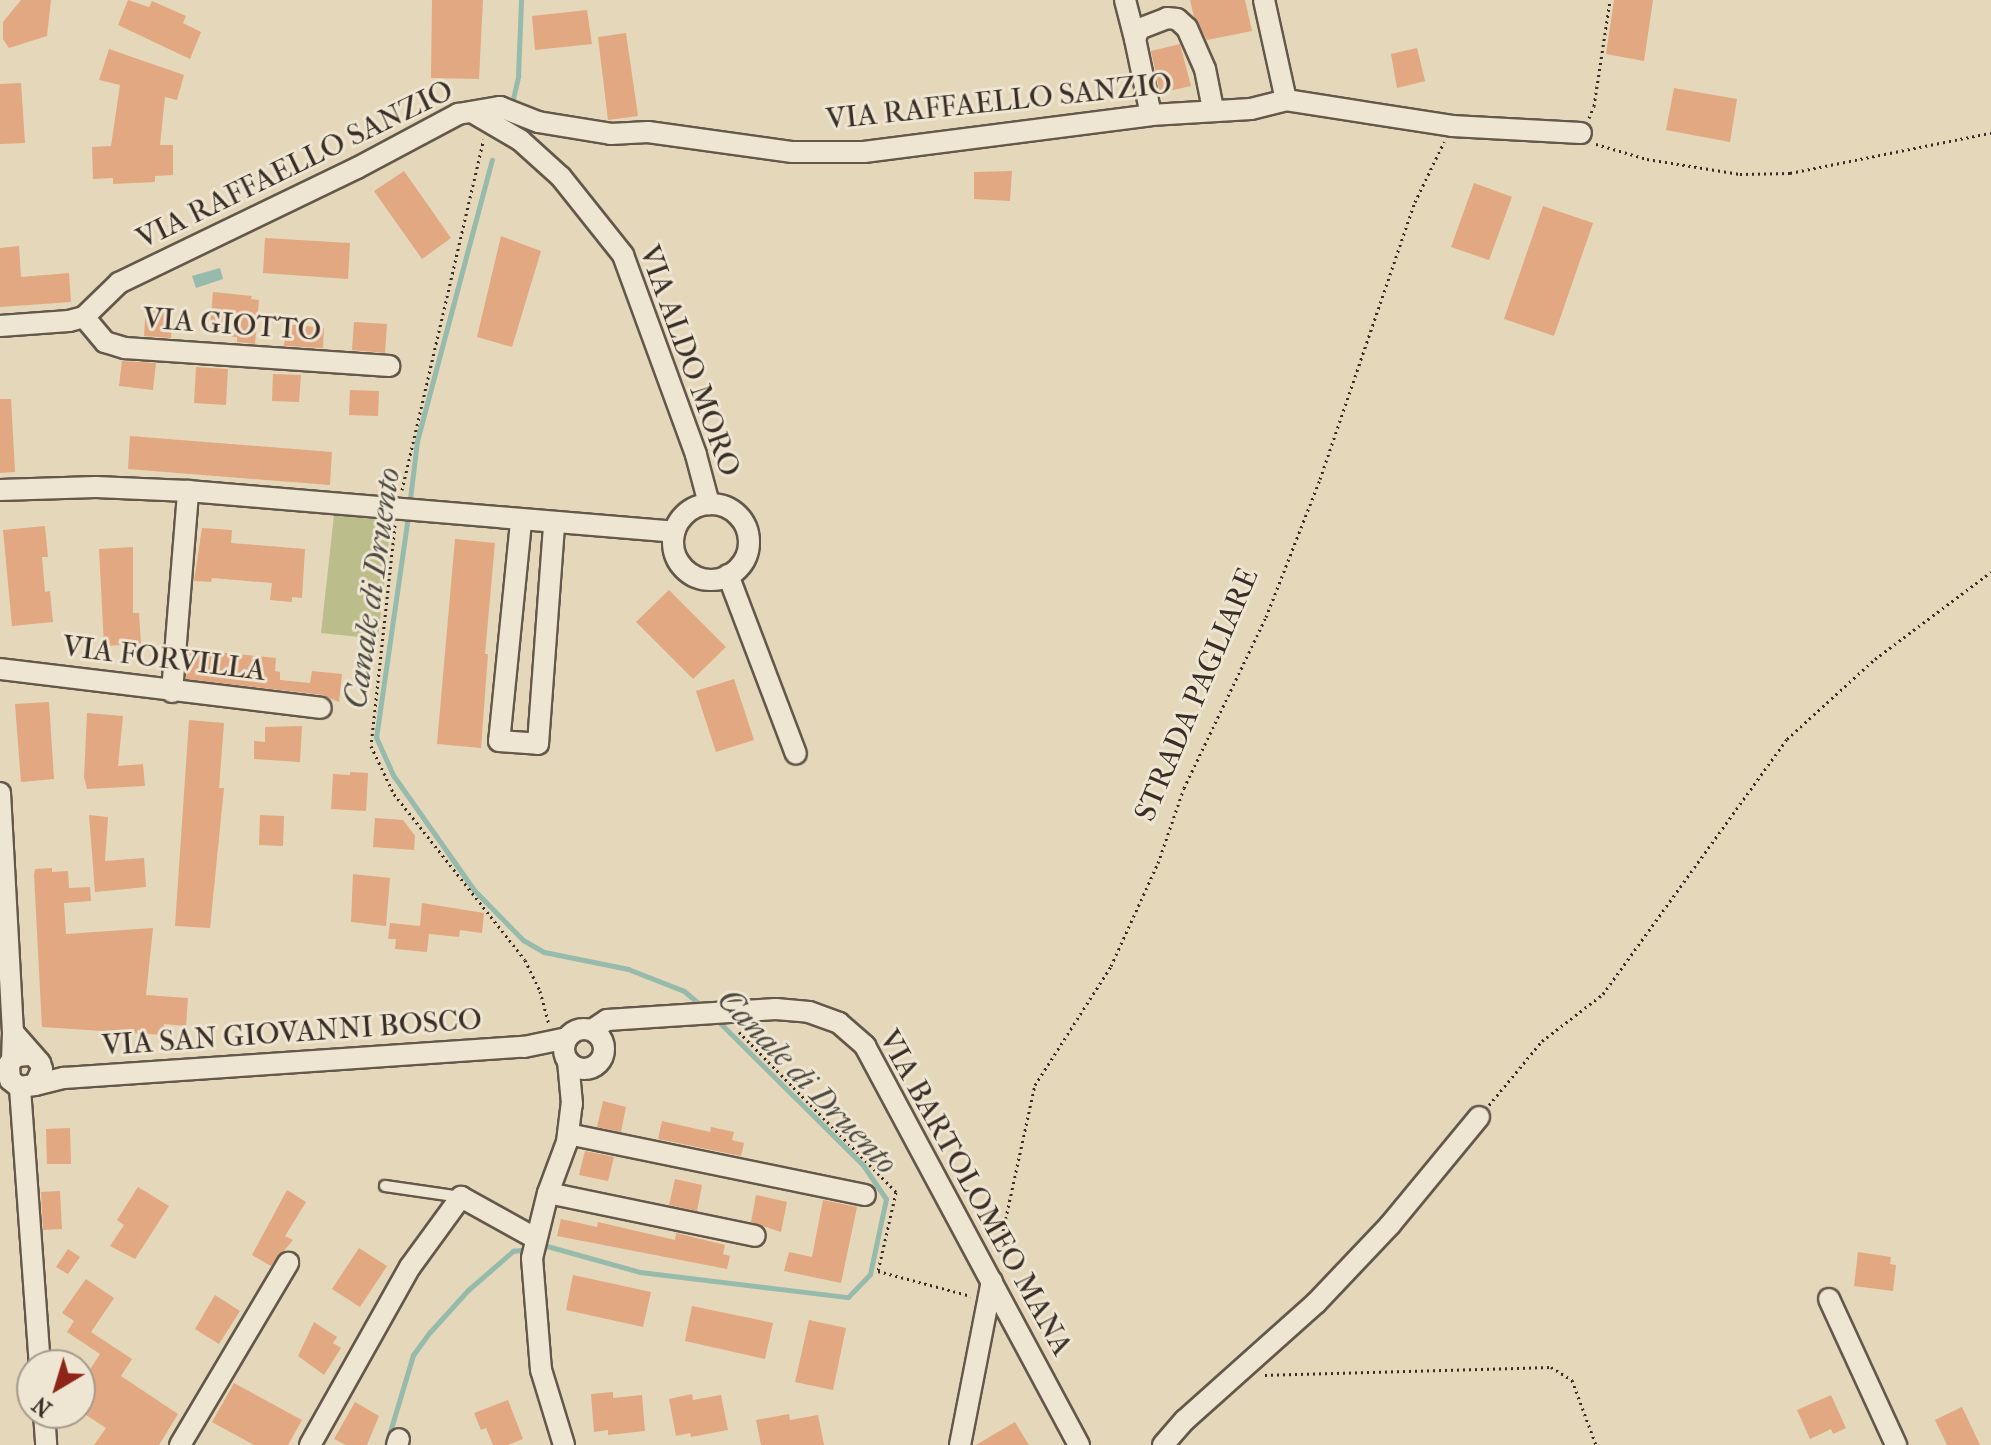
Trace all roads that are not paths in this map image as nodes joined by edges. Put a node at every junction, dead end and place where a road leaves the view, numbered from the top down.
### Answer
1 (1125, 0) edge
2 (1180, 0) edge
3 (1264, 0) edge
4 (1187, 28) junction
5 (1135, 39) junction
6 (1286, 100) junction
7 (1213, 109) junction
8 (1151, 115) junction
9 (480, 116) junction
10 (1581, 133) road end
11 (84, 317) junction
12 (0, 326) edge
13 (389, 366) dead end
14 (0, 490) edge
15 (188, 491) junction
16 (709, 504) junction
17 (521, 522) junction
18 (554, 525) junction
19 (674, 532) junction
20 (728, 575) junction
21 (0, 669) edge
22 (172, 692) junction
23 (321, 708) dead end
24 (796, 754) dead end
25 (0, 793) edge
26 (643, 1020) junction
27 (592, 1030) junction
28 (563, 1049) junction
29 (601, 1056) junction
30 (18, 1076) edge
31 (572, 1104) junction
32 (1479, 1117) road end
33 (568, 1134) junction
34 (385, 1186) dead end
35 (548, 1193) junction
36 (865, 1195) dead end
37 (461, 1197) junction
38 (755, 1236) dead end
39 (534, 1246) junction
40 (288, 1263) dead end
41 (990, 1291) junction
42 (1829, 1299) dead end
43 (39, 1349) edge
44 (180, 1445) edge
45 (310, 1445) edge
46 (564, 1445) edge
47 (960, 1445) edge
48 (1079, 1445) edge
49 (1163, 1445) edge
50 (1896, 1445) edge

1 - 5 street
2 - 4 street
3 - 6 street
4 - 5 street
4 - 7 street
5 - 8 street
6 - 7 street, VIA RAFFAELLO SANZIO
6 - 10 street, VIA RAFFAELLO SANZIO
7 - 8 street, VIA RAFFAELLO SANZIO
8 - 9 street, VIA RAFFAELLO SANZIO
9 - 11 street, VIA RAFFAELLO SANZIO
9 - 16 street, VIA ALDO MORO
11 - 12 street
11 - 13 street, VIA GIOTTO
14 - 15 street
15 - 17 street
15 - 22 street
16 - 19 street
16 - 20 street
17 - 18 street
17 - 18 street
18 - 19 street
19 - 20 street
20 - 24 street
21 - 22 street, VIA FORVILLA
22 - 23 street, VIA FORVILLA
25 - 30 street
26 - 27 street, VIA BARTOLOMEO MANA
26 - 29 street, VIA BARTOLOMEO MANA
26 - 41 street, VIA BARTOLOMEO MANA
27 - 28 street
27 - 29 street
28 - 29 street
28 - 30 street, VIA SAN GIOVANNI BOSCO
28 - 31 street
29 - 31 street, VIA BARTOLOMEO MANA
30 - 43 street
31 - 33 street
32 - 49 street
33 - 35 street
33 - 36 street
34 - 37 lane
35 - 38 street
35 - 39 street
37 - 39 street
37 - 45 street
39 - 46 street
40 - 44 street
41 - 47 street
41 - 48 street, VIA BARTOLOMEO MANA
42 - 50 street

